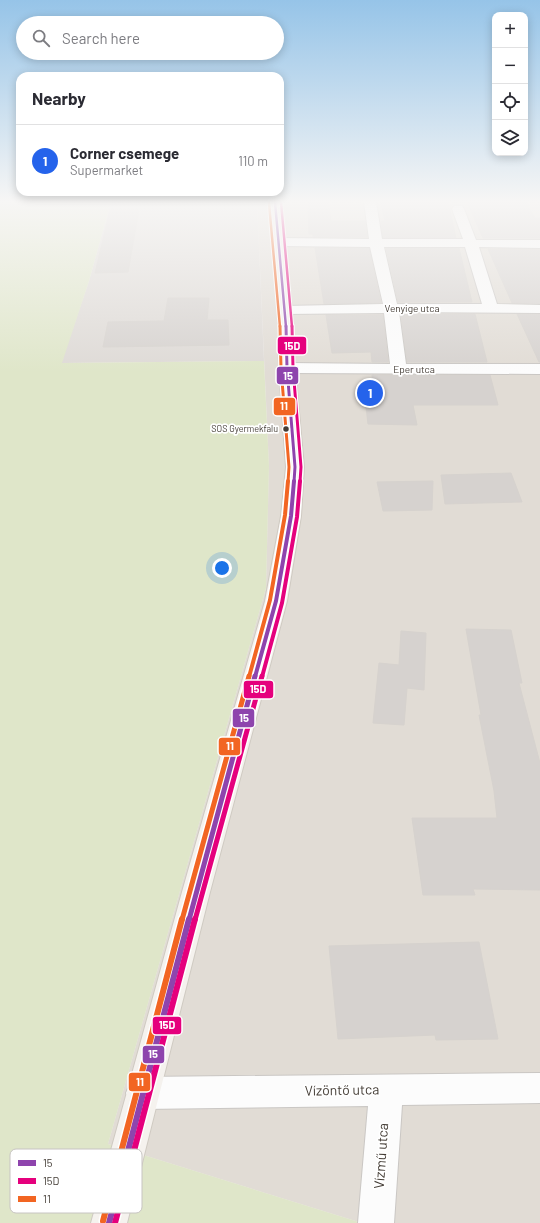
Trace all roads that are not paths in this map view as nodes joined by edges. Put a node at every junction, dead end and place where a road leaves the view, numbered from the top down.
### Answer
1 (280, 259) edge
2 (380, 259) edge
3 (476, 259) edge
4 (391, 308) junction
5 (491, 309) junction
6 (285, 310) junction
7 (540, 310) edge
8 (287, 368) junction
9 (399, 368) junction
10 (540, 369) edge
11 (540, 1088) edge
12 (386, 1089) junction
13 (143, 1093) junction
14 (128, 1149) edge
15 (112, 1213) edge
16 (109, 1223) edge
17 (376, 1223) edge

1 - 6 main road
2 - 4 street
3 - 5 street
4 - 5 street, Venyige utca
4 - 6 street, Venyige utca
4 - 9 street
5 - 7 street, Venyige utca
6 - 8 main road
8 - 9 street, Eper utca
8 - 13 main road
9 - 10 street, Eper utca
11 - 12 street, Vízöntő utca
12 - 13 street, Vízöntő utca
12 - 17 street, Vízmű utca
13 - 14 main road
15 - 16 main road

